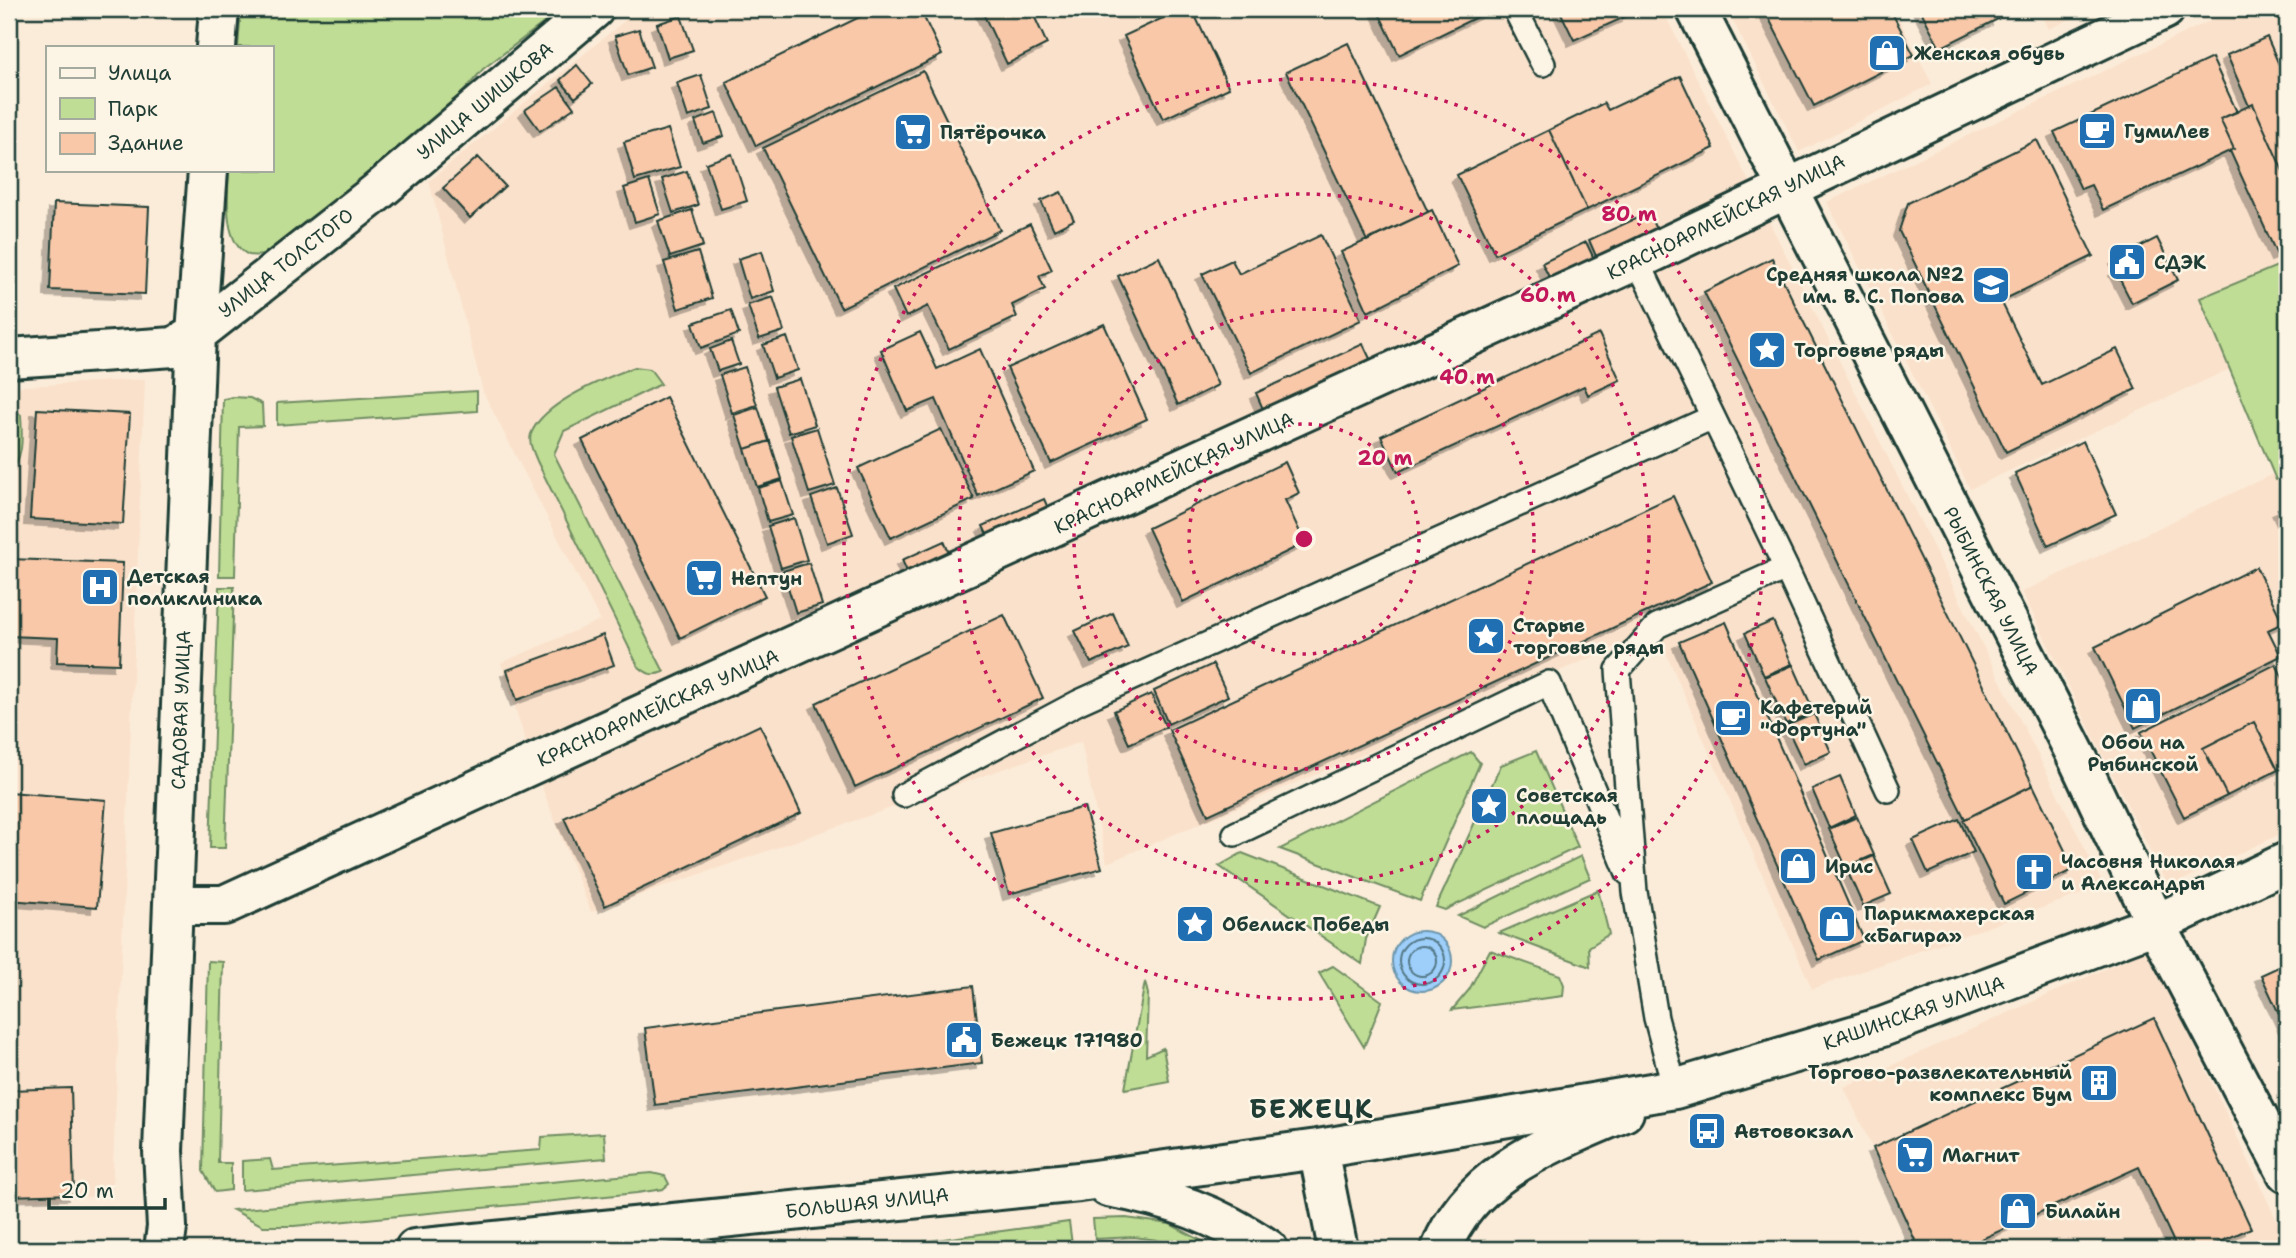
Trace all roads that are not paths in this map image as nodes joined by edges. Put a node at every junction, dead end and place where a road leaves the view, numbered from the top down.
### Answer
1 (219, 9) edge
2 (594, 9) edge
3 (1515, 9) edge
4 (1696, 9) edge
5 (2165, 9) edge
6 (216, 46) edge
7 (1543, 64) dead end
8 (208, 172) edge
9 (1786, 188) junction
10 (376, 193) joint
11 (1637, 261) junction
12 (197, 334) junction
13 (9, 358) edge
14 (1713, 417) junction
15 (1786, 568) junction
16 (1888, 790) dead end
17 (904, 795) dead end
18 (1235, 834) dead end
19 (2287, 862) edge
20 (1636, 892) junction
21 (173, 905) junction
22 (2156, 925) junction
23 (1675, 1089) junction
24 (1318, 1149) junction
25 (2287, 1173) edge
26 (1079, 1182) junction
27 (1460, 1212) junction
28 (164, 1249) edge
29 (415, 1249) edge
30 (1268, 1249) edge
31 (1338, 1249) edge
32 (1441, 1249) edge
33 (1463, 1249) edge

1 - 6 street
2 - 10 street, УЛИЦА ШИШКОВА
3 - 7 lane
4 - 9 street, РЫБИНСКАЯ УЛИЦА
5 - 9 street, КРАСНОАРМЕЙСКАЯ УЛИЦА
8 - 12 street, САДОВАЯ УЛИЦА
9 - 11 street, КРАСНОАРМЕЙСКАЯ УЛИЦА
9 - 22 street, РЫБИНСКАЯ УЛИЦА
10 - 12 street, УЛИЦА ТОЛСТОГО
11 - 14 lane
11 - 21 street, КРАСНОАРМЕЙСКАЯ УЛИЦА
12 - 13 street, УЛИЦА ТОЛСТОГО
12 - 21 street, САДОВАЯ УЛИЦА
14 - 15 lane
14 - 17 lane
15 - 16 lane
15 - 20 lane
18 - 20 lane
19 - 22 street, КАШИНСКАЯ УЛИЦА
20 - 23 lane
21 - 28 street, САДОВАЯ УЛИЦА
22 - 23 street, КАШИНСКАЯ УЛИЦА
22 - 25 street, РЫБИНСКАЯ УЛИЦА
23 - 24 street, КАШИНСКАЯ УЛИЦА
23 - 27 street
24 - 26 street, БОЛЬШАЯ УЛИЦА
24 - 31 street
26 - 29 street, БОЛЬШАЯ УЛИЦА
26 - 30 street
27 - 32 street
27 - 33 lane

